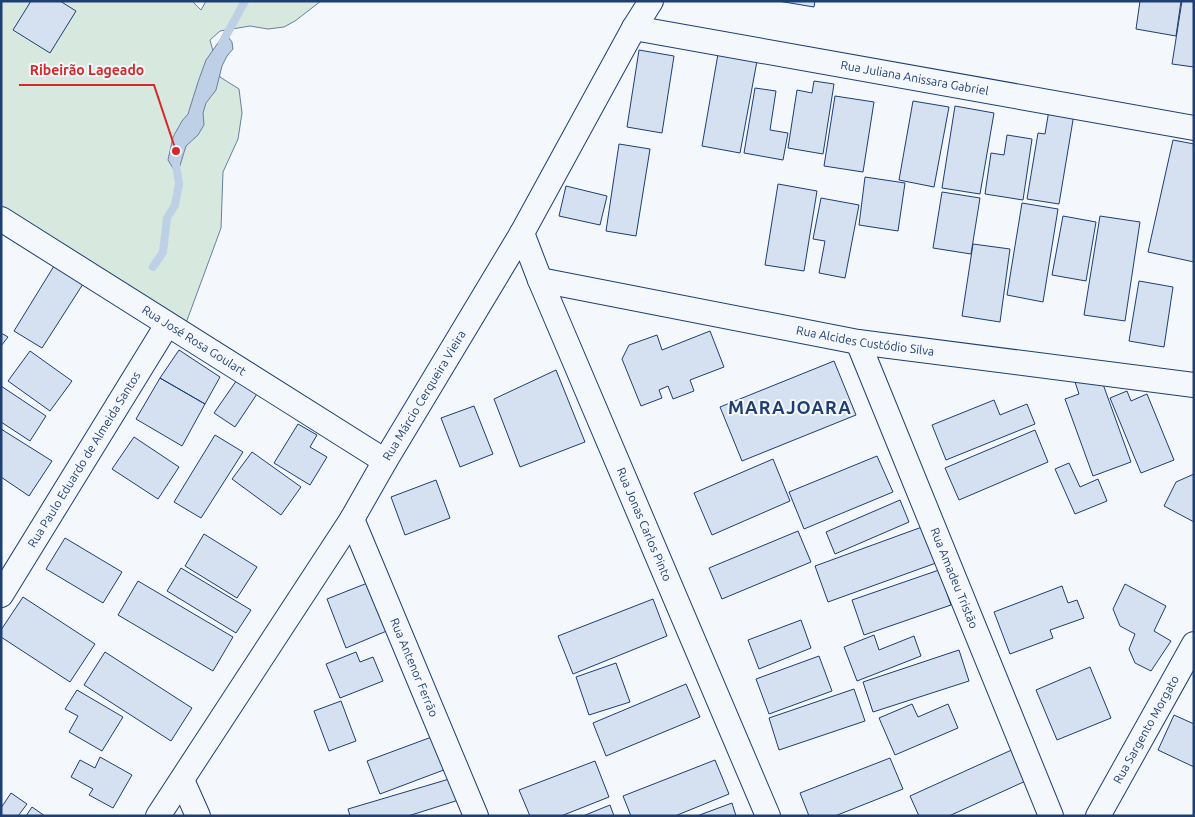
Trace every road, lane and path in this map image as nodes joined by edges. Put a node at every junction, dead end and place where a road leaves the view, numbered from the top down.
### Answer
1 (651, 1) edge
2 (634, 28) junction
3 (1194, 128) edge
4 (1, 219) edge
5 (522, 233) junction
6 (540, 280) junction
7 (167, 325) junction
8 (858, 342) junction
9 (1194, 385) edge
10 (385, 461) junction
11 (352, 519) junction
12 (1, 595) edge
13 (1194, 644) edge
14 (182, 780) junction
15 (158, 816) edge
16 (198, 816) edge
17 (476, 816) edge
18 (768, 816) edge
19 (1051, 816) edge
20 (1098, 816) edge

1 - 2 street, Rua Márcio Cerqueira Vieira
2 - 3 street, Rua Juliana Anissara Gabriel
2 - 5 street, Rua Márcio Cerqueira Vieira
4 - 7 street, Rua José Rosa Goulart
5 - 6 street, Rua Jonas Carlos Pinto
5 - 10 street, Rua Márcio Cerqueira Vieira
6 - 8 street, Rua Alcides Custódio Silva
6 - 18 street, Rua Jonas Carlos Pinto
7 - 10 street, Rua José Rosa Goulart
7 - 12 street, Rua Paulo Eduardo de Almeida Santos
8 - 9 street, Rua Alcides Custódio Silva
8 - 19 street, Rua Amadeu Tristão
10 - 11 street, Rua Márcio Cerqueira Vieira
11 - 14 street, Rua Márcio Cerqueira Vieira
11 - 17 street, Rua Antenor Ferrão
13 - 20 street, Rua Sargento Morgato
14 - 15 street, Rua Márcio Cerqueira Vieira
14 - 16 street

